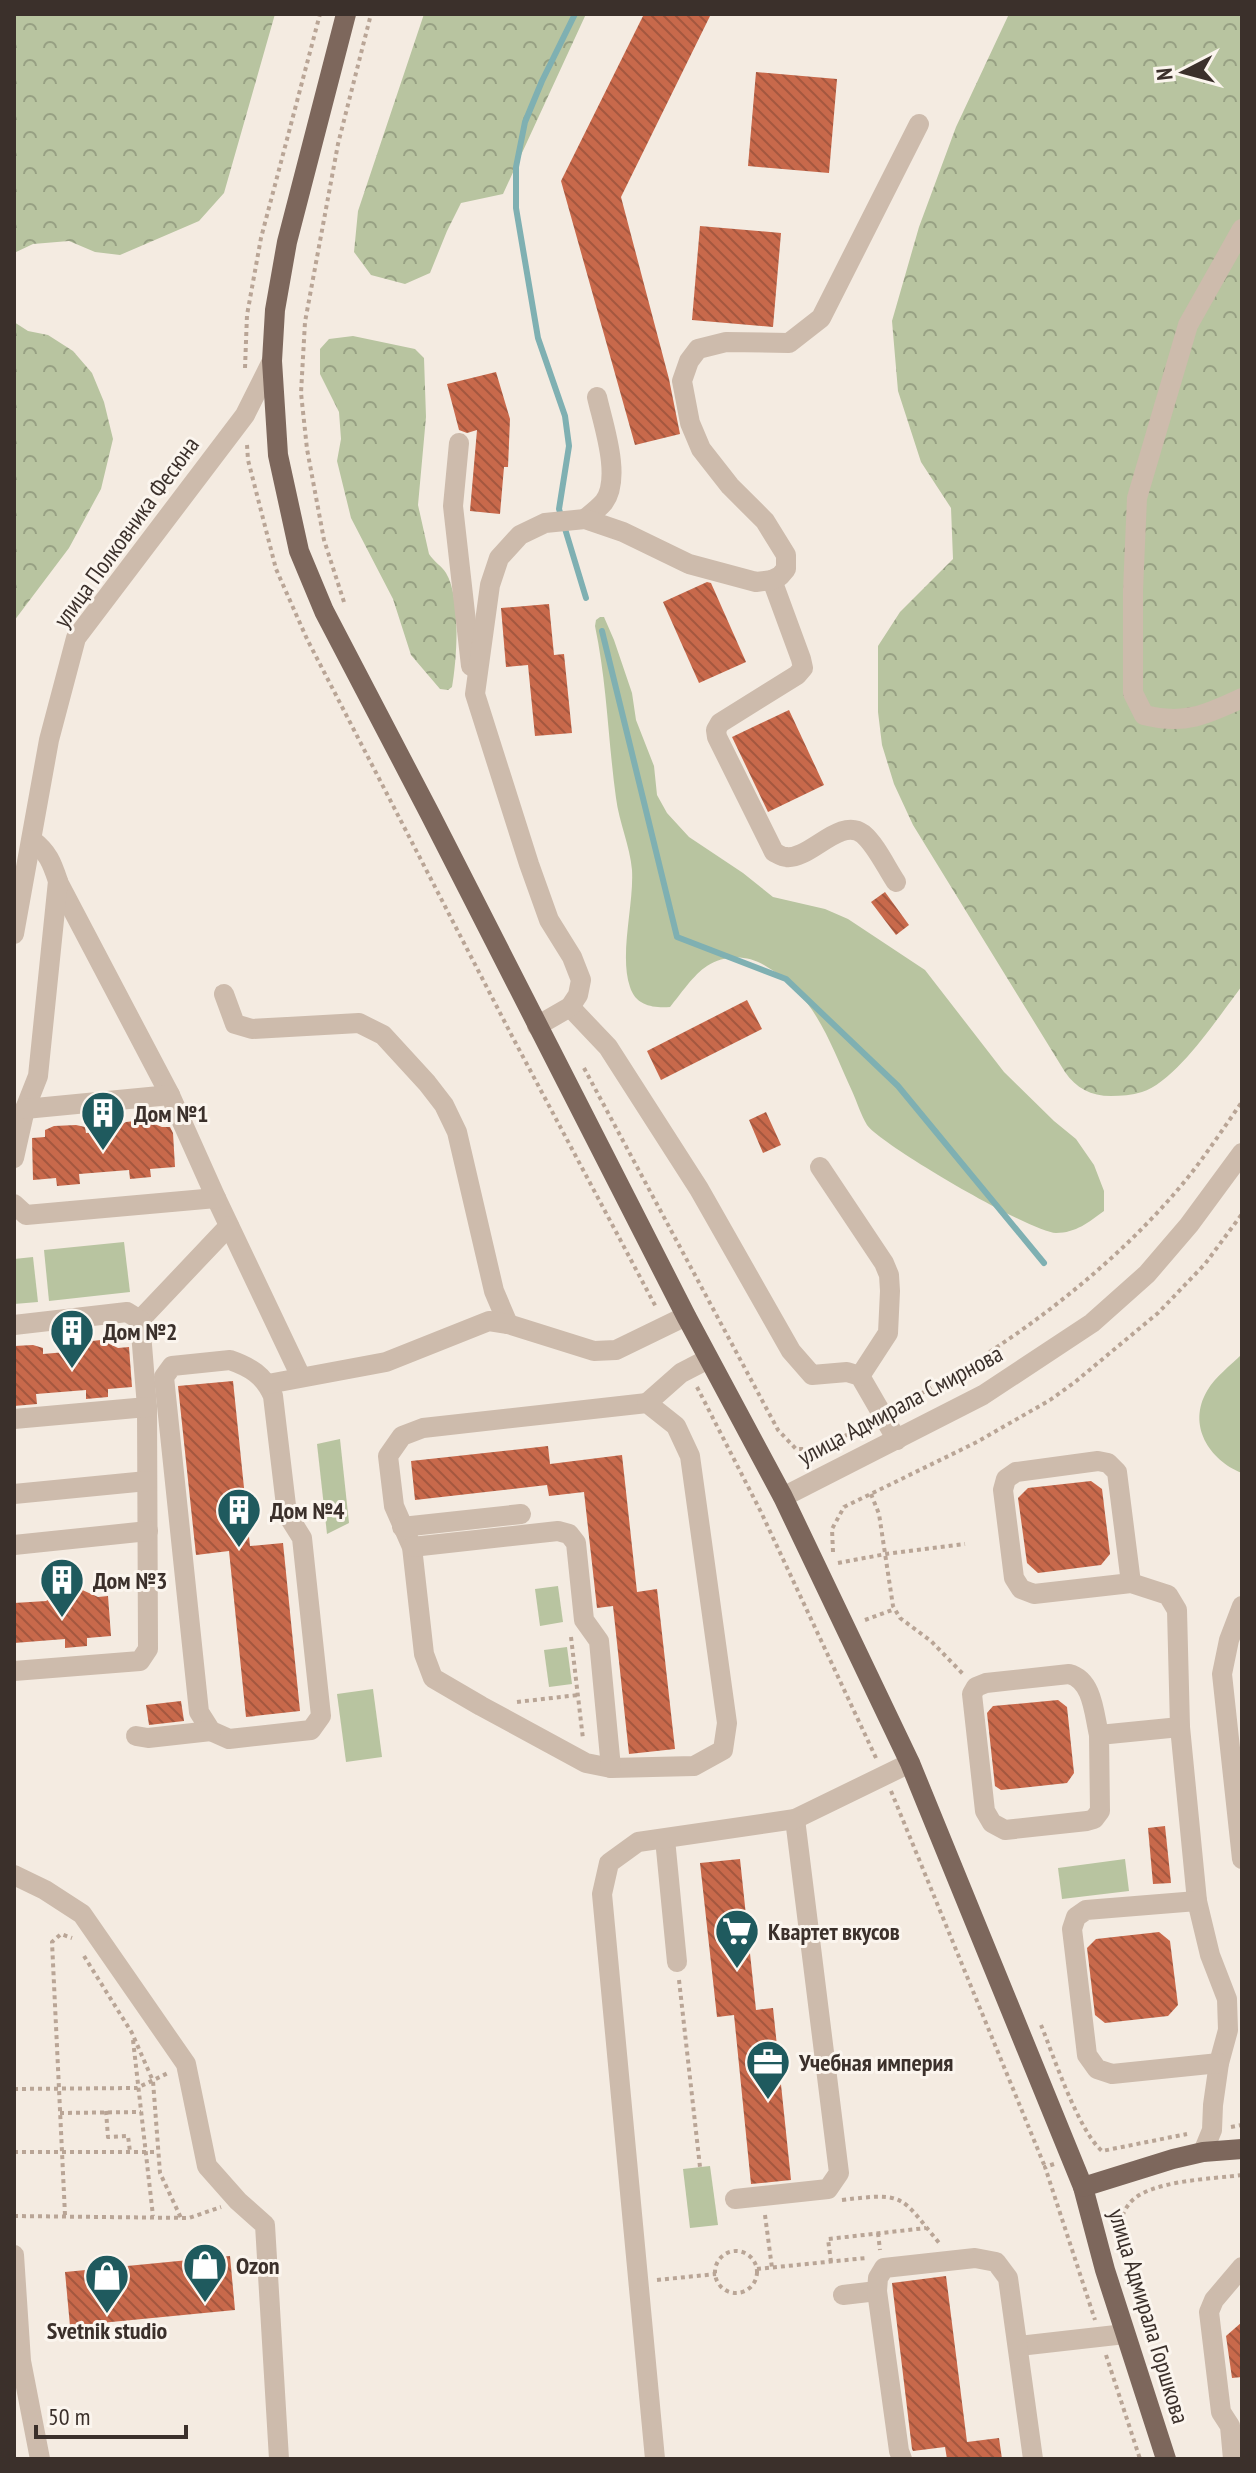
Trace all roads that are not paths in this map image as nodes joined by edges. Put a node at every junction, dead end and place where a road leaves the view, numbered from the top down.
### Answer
1 (346, 14) edge
2 (919, 124) dead end
3 (1242, 229) edge
4 (272, 361) junction
5 (597, 397) dead end
6 (459, 443) dead end
7 (585, 519) junction
8 (772, 580) junction
9 (475, 694) junction
10 (1242, 698) edge
11 (32, 840) junction
12 (58, 881) junction
13 (896, 882) dead end
14 (14, 934) edge
15 (224, 994) dead end
16 (570, 1007) junction
17 (537, 1026) junction
18 (170, 1095) junction
19 (25, 1109) junction
20 (1242, 1153) edge
21 (14, 1158) edge
22 (820, 1167) dead end
23 (216, 1198) junction
24 (14, 1204) edge
25 (229, 1226) junction
26 (686, 1316) junction
27 (140, 1320) junction
28 (508, 1324) junction
29 (14, 1325) edge
30 (708, 1359) junction
31 (860, 1376) junction
32 (301, 1377) junction
33 (268, 1384) junction
34 (647, 1403) junction
35 (147, 1407) junction
36 (14, 1419) edge
37 (897, 1440) junction
38 (147, 1481) junction
39 (14, 1494) edge
40 (783, 1497) junction
41 (521, 1514) dead end
42 (402, 1527) junction
43 (148, 1531) junction
44 (14, 1545) edge
45 (412, 1547) junction
46 (1131, 1583) junction
47 (1242, 1606) edge
48 (14, 1671) edge
49 (1180, 1727) junction
50 (211, 1731) junction
51 (1099, 1735) junction
52 (136, 1736) dead end
53 (910, 1763) junction
54 (611, 1768) junction
55 (795, 1819) junction
56 (665, 1839) junction
57 (1242, 1859) edge
58 (14, 1875) edge
59 (1197, 1901) junction
60 (677, 1962) road end
61 (1219, 2063) junction
62 (1242, 2149) edge
63 (1203, 2152) junction
64 (1083, 2187) junction
65 (735, 2199) dead end
66 (14, 2255) edge
67 (1242, 2267) edge
68 (877, 2291) junction
69 (843, 2295) dead end
70 (1125, 2334) junction
71 (1019, 2346) junction
72 (1236, 2425) edge
73 (40, 2459) edge
74 (279, 2459) edge
75 (655, 2459) edge
76 (902, 2459) edge
77 (1033, 2459) edge
78 (1166, 2459) edge
79 (1233, 2459) edge

1 - 4 main road, улица Адмирала Горшкова
2 - 8 street
3 - 10 street
4 - 11 street, улица Полковника Фесюна
4 - 17 main road, улица Адмирала Горшкова
5 - 7 street
6 - 9 street
7 - 8 street
7 - 9 street
8 - 13 street
9 - 16 street
11 - 12 street
11 - 14 street, улица Полковника Фесюна
12 - 18 street
12 - 19 street
15 - 28 street
16 - 17 street
16 - 31 street
17 - 26 main road, улица Адмирала Горшкова
18 - 19 street
18 - 23 street
19 - 21 street
20 - 37 street, улица Адмирала Смирнова
22 - 31 street
23 - 24 street
23 - 25 street
25 - 27 street
25 - 32 street
26 - 28 street
26 - 30 main road, улица Адмирала Горшкова
27 - 29 street
27 - 35 street
28 - 32 street
30 - 34 street
30 - 40 main road, улица Адмирала Горшкова
31 - 37 street
32 - 33 street
33 - 50 street
33 - 50 street
34 - 42 street
34 - 54 street
35 - 36 street
35 - 38 street
37 - 40 street, улица Адмирала Смирнова
38 - 39 street
38 - 43 street
40 - 53 main road, улица Адмирала Горшкова
41 - 42 street
42 - 45 street
43 - 44 street
43 - 48 street
45 - 54 street
45 - 54 street
46 - 46 street
46 - 49 street
47 - 57 street
49 - 51 street
49 - 59 street
50 - 52 street
51 - 51 street
53 - 55 street
53 - 64 main road, улица Адмирала Горшкова
55 - 56 street
55 - 65 street
56 - 60 street
56 - 75 street
58 - 74 street
59 - 61 street
59 - 61 street
61 - 63 street
62 - 63 main road
63 - 64 main road
64 - 70 main road, улица Адмирала Горшкова
66 - 73 street
67 - 72 street
68 - 69 street
68 - 71 street
68 - 76 street
70 - 71 street
70 - 78 main road, улица Адмирала Горшкова
71 - 77 street
72 - 79 street

